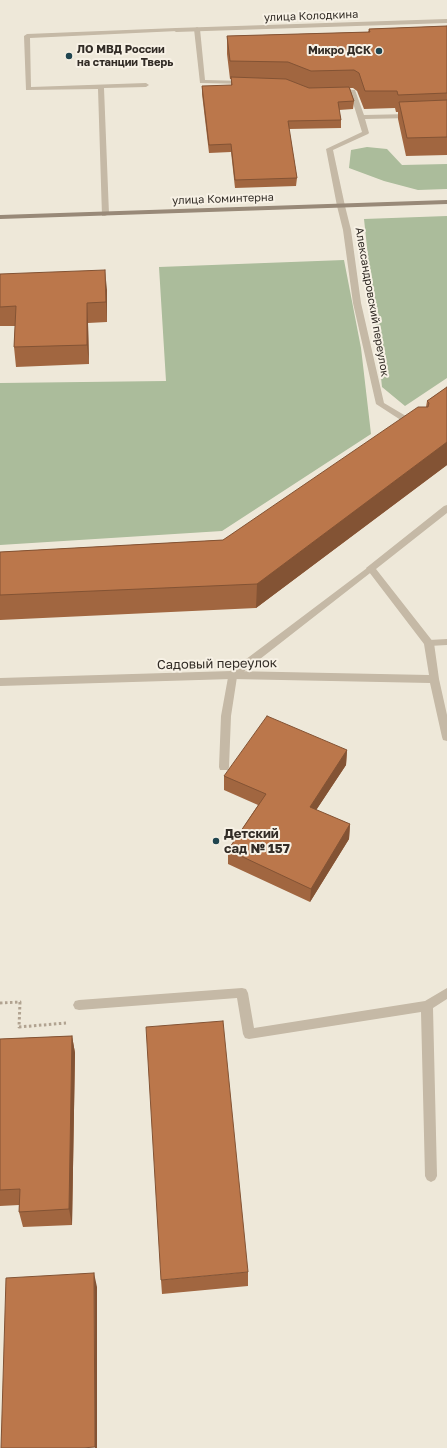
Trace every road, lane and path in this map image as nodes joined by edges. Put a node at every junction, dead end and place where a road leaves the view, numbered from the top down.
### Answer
1 (447, 21) edge
2 (197, 29) junction
3 (248, 83) edge
4 (146, 85) dead end
5 (101, 87) junction
6 (331, 91) edge
7 (416, 115) edge
8 (362, 117) junction
9 (447, 202) edge
10 (341, 206) junction
11 (105, 214) junction
12 (0, 217) edge
13 (420, 429) edge
14 (447, 508) edge
15 (371, 568) junction
16 (447, 642) edge
17 (429, 643) junction
18 (232, 675) junction
19 (434, 679) junction
20 (0, 682) edge
21 (447, 737) edge
22 (224, 767) dead end
23 (447, 993) edge
24 (0, 1003) edge
25 (79, 1004) joint
26 (426, 1006) junction
27 (431, 1176) dead end

1 - 2 street, улица Колодкина
2 - 3 street
2 - 5 street, улица Колодкина
4 - 5 street
5 - 11 street
6 - 8 street
7 - 8 street
8 - 10 street, Александровский переулок
9 - 10 main road, улица Коминтерна
10 - 11 main road, улица Коминтерна
10 - 13 street, Александровский переулок
11 - 12 main road, улица Коминтерна
14 - 15 street
15 - 17 street
15 - 18 street
16 - 17 street
17 - 19 street
18 - 19 street, Садовый переулок
18 - 20 street, Садовый переулок
18 - 22 street
19 - 21 street
23 - 26 street
24 - 25 path
25 - 26 street
26 - 27 street

